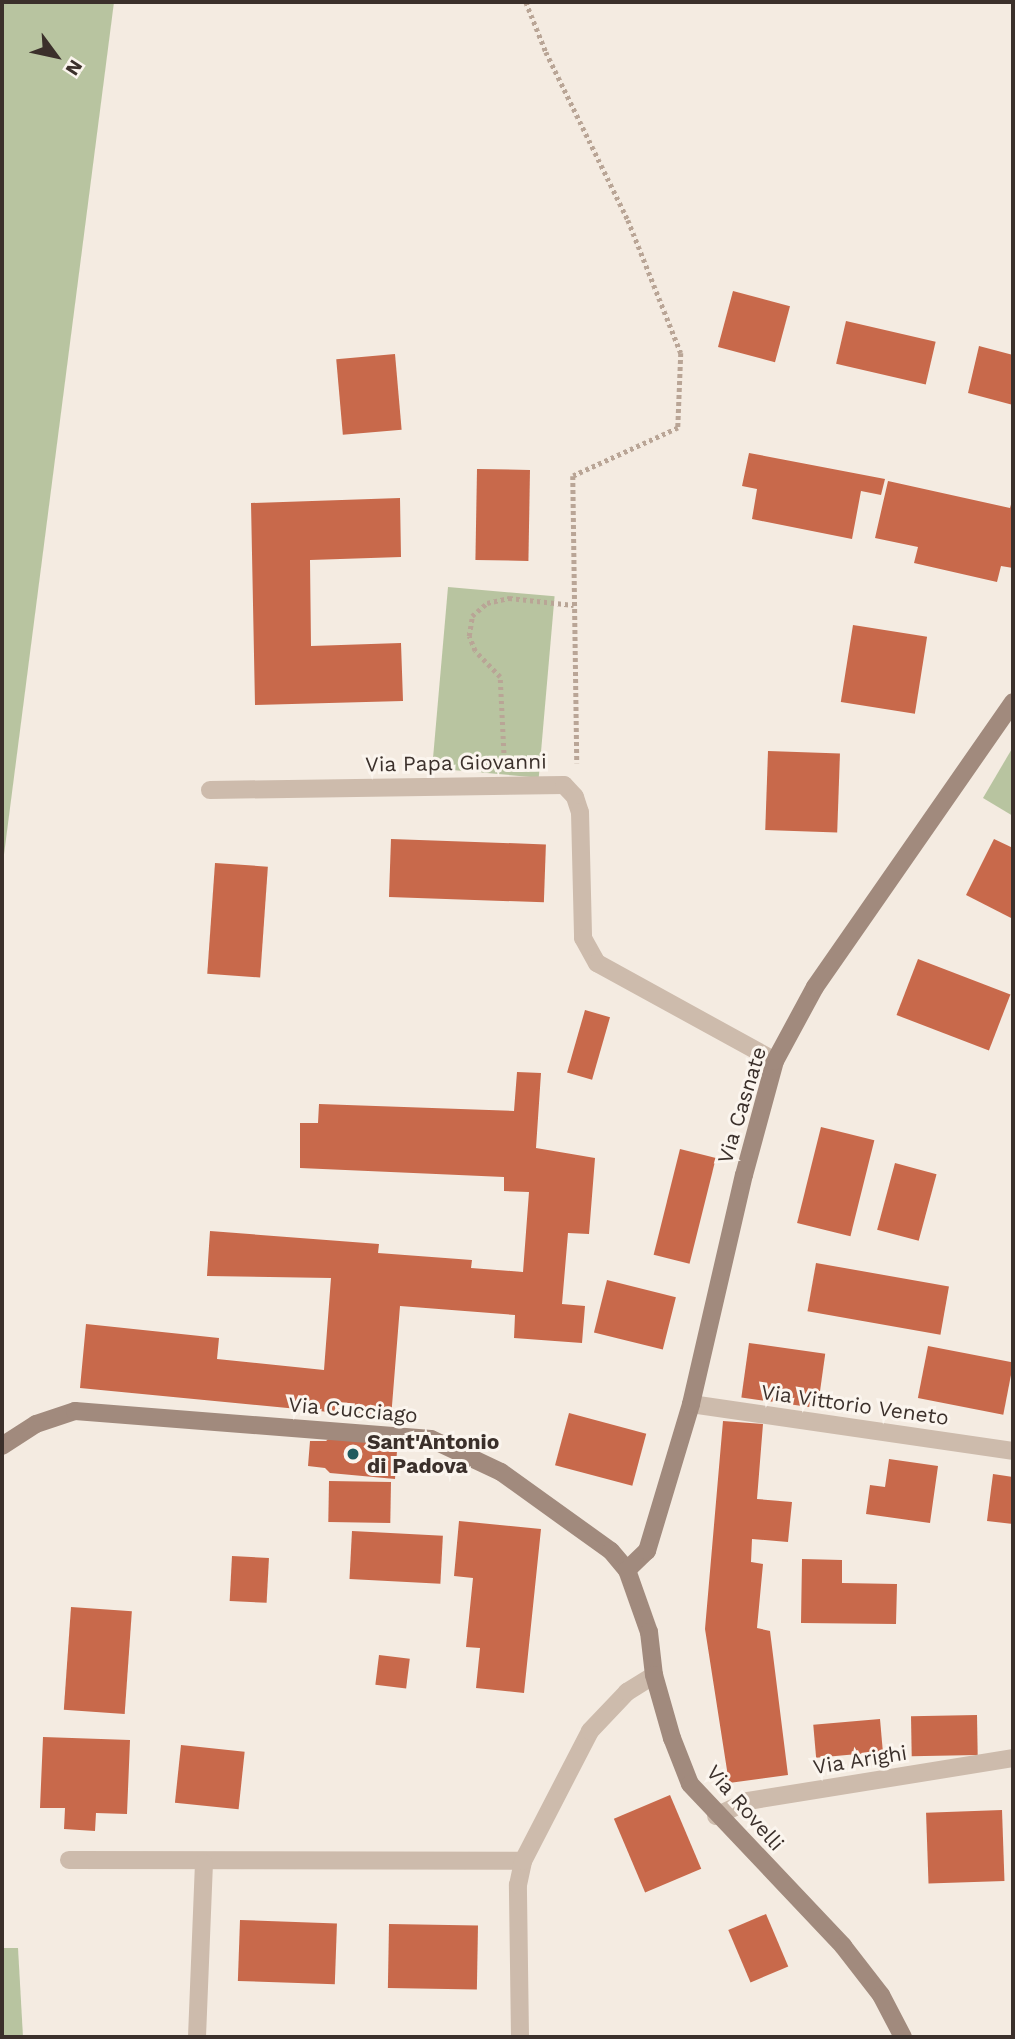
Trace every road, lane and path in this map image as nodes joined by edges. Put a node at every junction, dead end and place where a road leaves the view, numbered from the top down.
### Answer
1 (526, 2) edge
2 (574, 605) junction
3 (1013, 702) edge
4 (504, 785) junction
5 (564, 785) junction
6 (210, 790) dead end
7 (775, 1061) junction
8 (691, 1404) junction
9 (2, 1446) edge
10 (1013, 1451) edge
11 (627, 1570) junction
12 (654, 1675) junction
13 (1013, 1758) edge
14 (716, 1816) junction
15 (69, 1860) dead end
16 (523, 1861) junction
17 (204, 1863) junction
18 (197, 2037) edge
19 (520, 2037) edge
20 (904, 2037) edge

1 - 2 path
2 - 4 path
2 - 5 path
3 - 7 street, Via Casnate
4 - 5 street, Via Papa Giovanni
4 - 6 street, Via Papa Giovanni
5 - 7 street, Via Papa Giovanni
7 - 8 street, Via Casnate
8 - 10 street, Via Vittorio Veneto
8 - 11 street, Via Casnate
9 - 11 street, Via Cucciago
11 - 12 street, Via Rovelli
12 - 14 street, Via Rovelli
12 - 16 street
13 - 14 street, Via Arighi
14 - 20 street, Via Rovelli
15 - 17 street
16 - 17 street
16 - 19 street
17 - 18 street

